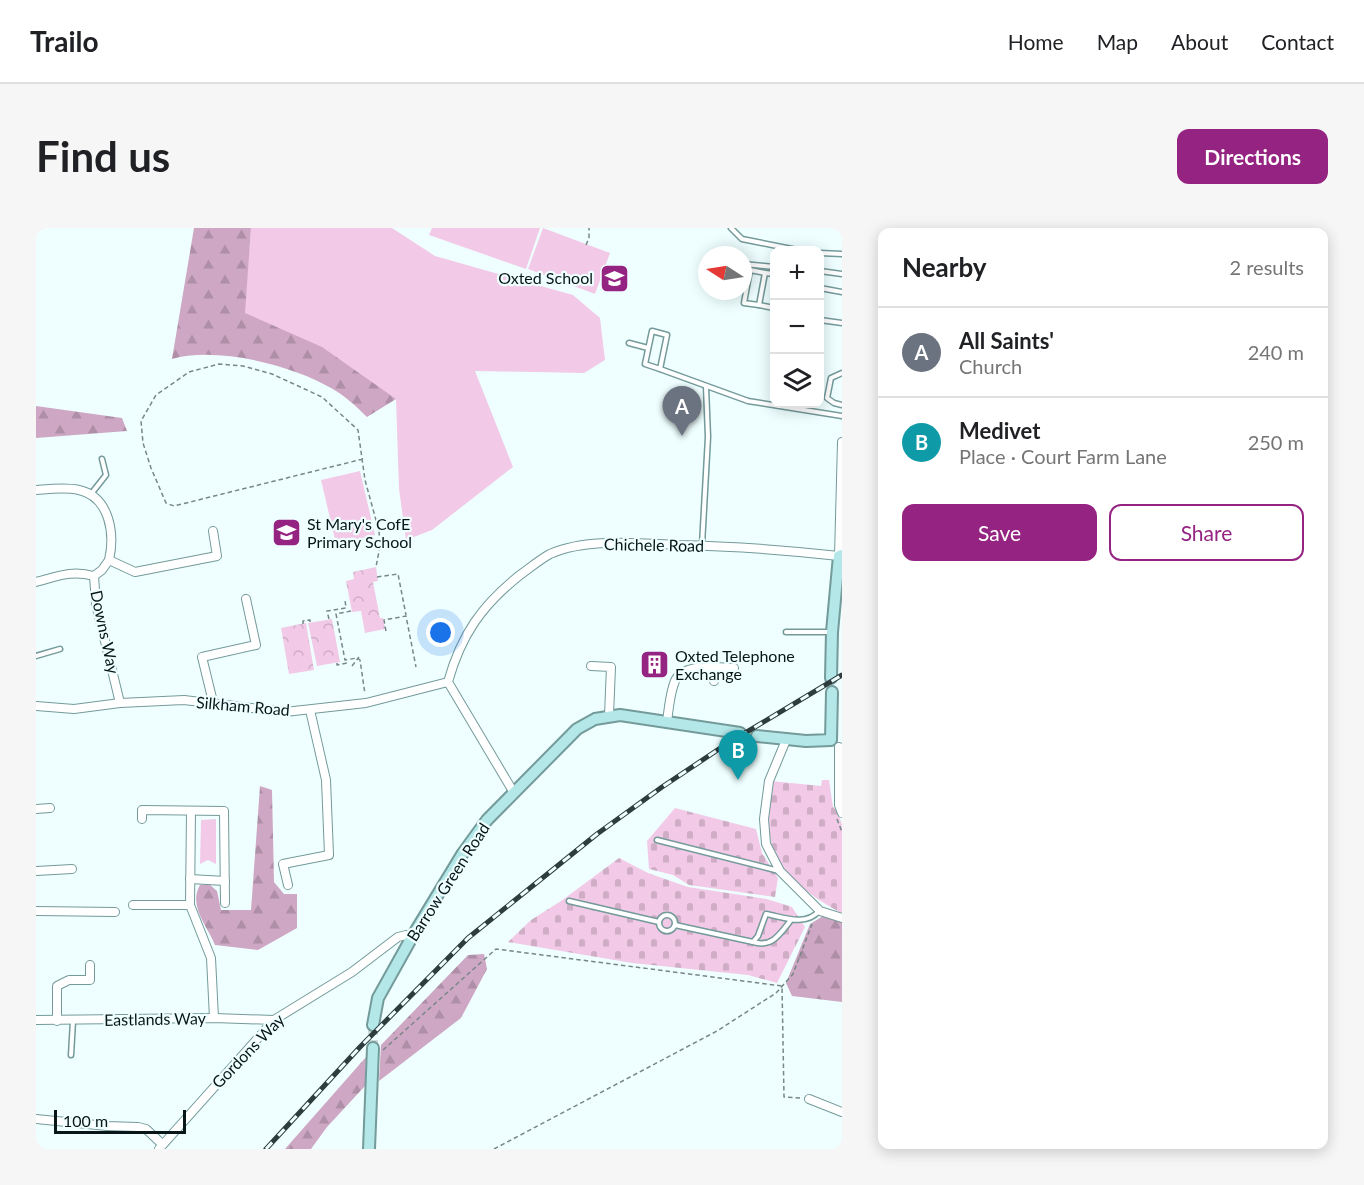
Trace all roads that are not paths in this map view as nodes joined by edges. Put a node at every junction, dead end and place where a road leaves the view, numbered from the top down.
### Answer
1 (731, 228) edge
2 (777, 246) edge
3 (824, 253) edge
4 (842, 254) edge
5 (752, 265) edge
6 (770, 267) edge
7 (824, 272) edge
8 (765, 273) junction
9 (770, 274) edge
10 (842, 274) edge
11 (824, 289) edge
12 (842, 292) edge
13 (759, 305) junction
14 (770, 307) edge
15 (824, 321) edge
16 (842, 323) edge
17 (629, 343) dead end
18 (648, 348) junction
19 (662, 369) junction
20 (842, 373) edge
21 (706, 387) junction
22 (842, 405) edge
23 (842, 416) edge
24 (842, 442) edge
25 (102, 459) dead end
26 (36, 490) edge
27 (91, 495) junction
28 (213, 531) dead end
29 (702, 545) junction
30 (841, 555) edge
31 (109, 560) junction
32 (94, 576) junction
33 (36, 582) edge
34 (246, 599) dead end
35 (786, 632) dead end
36 (832, 632) junction
37 (60, 649) dead end
38 (36, 656) edge
39 (591, 666) dead end
40 (715, 667) junction
41 (734, 668) dead end
42 (831, 678) dead end
43 (714, 681) dead end
44 (448, 682) junction
45 (832, 692) dead end
46 (213, 702) junction
47 (120, 703) junction
48 (837, 703) edge
49 (36, 706) edge
50 (310, 710) junction
51 (609, 716) junction
52 (667, 721) junction
53 (740, 733) tunnel mouth
54 (757, 736) tunnel mouth
55 (786, 740) junction
56 (837, 745) edge
57 (514, 793) junction
58 (50, 808) dead end
59 (36, 809) edge
60 (191, 811) junction
61 (842, 813) edge
62 (142, 819) dead end
63 (657, 840) dead end
64 (72, 869) dead end
65 (36, 871) edge
66 (780, 871) junction
67 (190, 879) junction
68 (225, 881) junction
69 (288, 885) dead end
70 (569, 901) dead end
71 (225, 903) dead end
72 (132, 905) dead end
73 (190, 905) junction
74 (36, 911) edge
75 (115, 912) dead end
76 (817, 913) junction
77 (842, 918) edge
78 (791, 920) junction
79 (659, 922) junction
80 (675, 925) junction
81 (412, 937) junction
82 (753, 942) junction
83 (90, 964) dead end
84 (214, 1018) junction
85 (36, 1020) edge
86 (57, 1020) junction
87 (73, 1020) junction
88 (274, 1020) junction
89 (373, 1025) tunnel mouth
90 (373, 1053) tunnel mouth
91 (71, 1055) dead end
92 (809, 1099) road end
93 (842, 1112) edge
94 (36, 1119) edge
95 (160, 1147) edge
96 (369, 1149) edge

1 - 2 lane
3 - 4 lane
5 - 6 lane
7 - 10 lane
8 - 9 lane
8 - 13 lane
8 - 13 lane
11 - 12 lane
13 - 14 lane
15 - 16 lane
17 - 18 lane
18 - 19 lane
18 - 19 lane
19 - 21 lane
20 - 22 lane
21 - 23 lane
21 - 29 lane
24 - 30 street
25 - 27 lane
26 - 27 street
27 - 31 street
28 - 31 street
29 - 30 street, Chichele Road
29 - 44 street, Chichele Road
30 - 36 street
31 - 32 street, Downs Way
32 - 33 street
32 - 47 street, Downs Way
34 - 46 street
35 - 36 lane
36 - 42 street
37 - 38 lane
39 - 51 street
40 - 41 street
40 - 43 street
40 - 52 street
44 - 50 street, Silkham Road
44 - 57 street
45 - 48 street
46 - 47 street, Silkham Road
46 - 50 street, Silkham Road
47 - 49 street, Silkham Road
48 - 56 street
50 - 69 street
51 - 52 street, Barrow Green Road
51 - 57 street, Barrow Green Road
52 - 53 street, Barrow Green Road
54 - 55 street
55 - 56 street
55 - 66 street
56 - 61 street
57 - 81 street, Barrow Green Road
58 - 59 street
60 - 62 street
60 - 67 street
60 - 68 street
63 - 66 lane
64 - 65 street
66 - 76 street
67 - 68 street
67 - 73 street
68 - 71 street
70 - 79 lane
72 - 73 street
73 - 84 street
74 - 75 street
76 - 77 street
76 - 78 lane
78 - 82 lane
78 - 82 lane
79 - 80 lane
79 - 80 lane
80 - 82 lane
81 - 88 street, Gordons Way
81 - 89 street, Barrow Green Road
83 - 86 street
84 - 87 street, Eastlands Way
84 - 88 street, Eastlands Way
85 - 86 street, Eastlands Way
86 - 87 street, Eastlands Way
87 - 91 lane
88 - 95 street, Gordons Way
90 - 96 street
92 - 93 street
94 - 95 street

